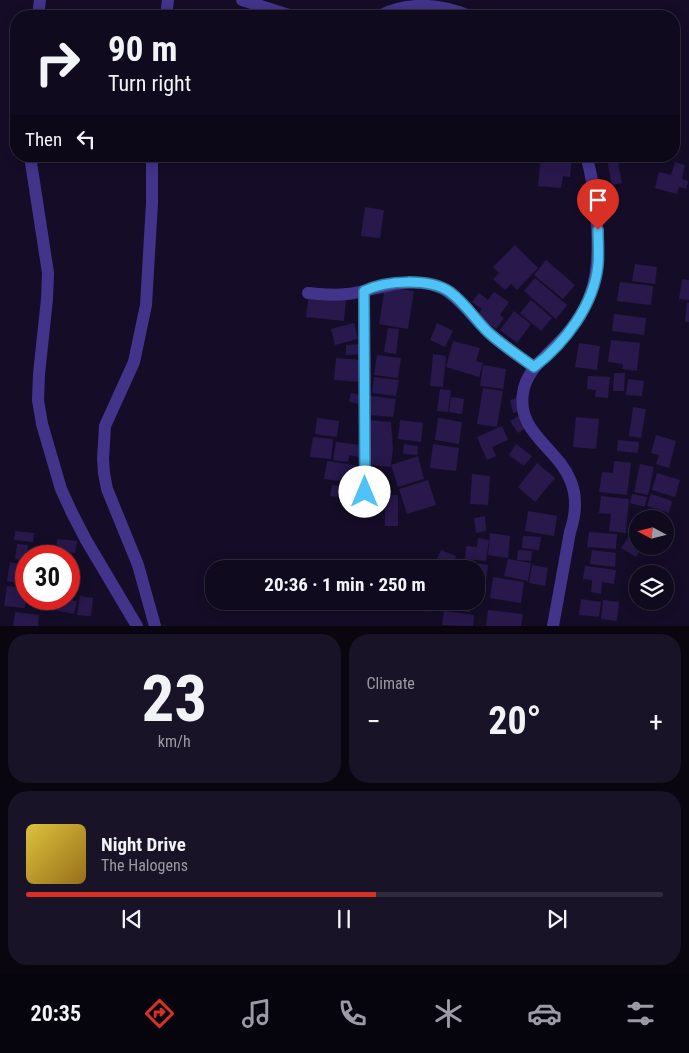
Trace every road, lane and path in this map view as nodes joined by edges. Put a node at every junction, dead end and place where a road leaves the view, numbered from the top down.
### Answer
1 (242, 0) edge
2 (273, 10) edge
3 (391, 10) edge
4 (453, 10) edge
5 (31, 162) edge
6 (152, 162) edge
7 (587, 162) edge
8 (364, 291) junction
9 (308, 293) dead end
10 (534, 367) junction
11 (365, 492) dead end
12 (137, 626) edge
13 (155, 626) edge
14 (553, 626) edge

1 - 2 street
3 - 4 street
5 - 12 street
6 - 13 street
7 - 10 street
8 - 9 street
8 - 10 street
8 - 11 street
10 - 14 street

